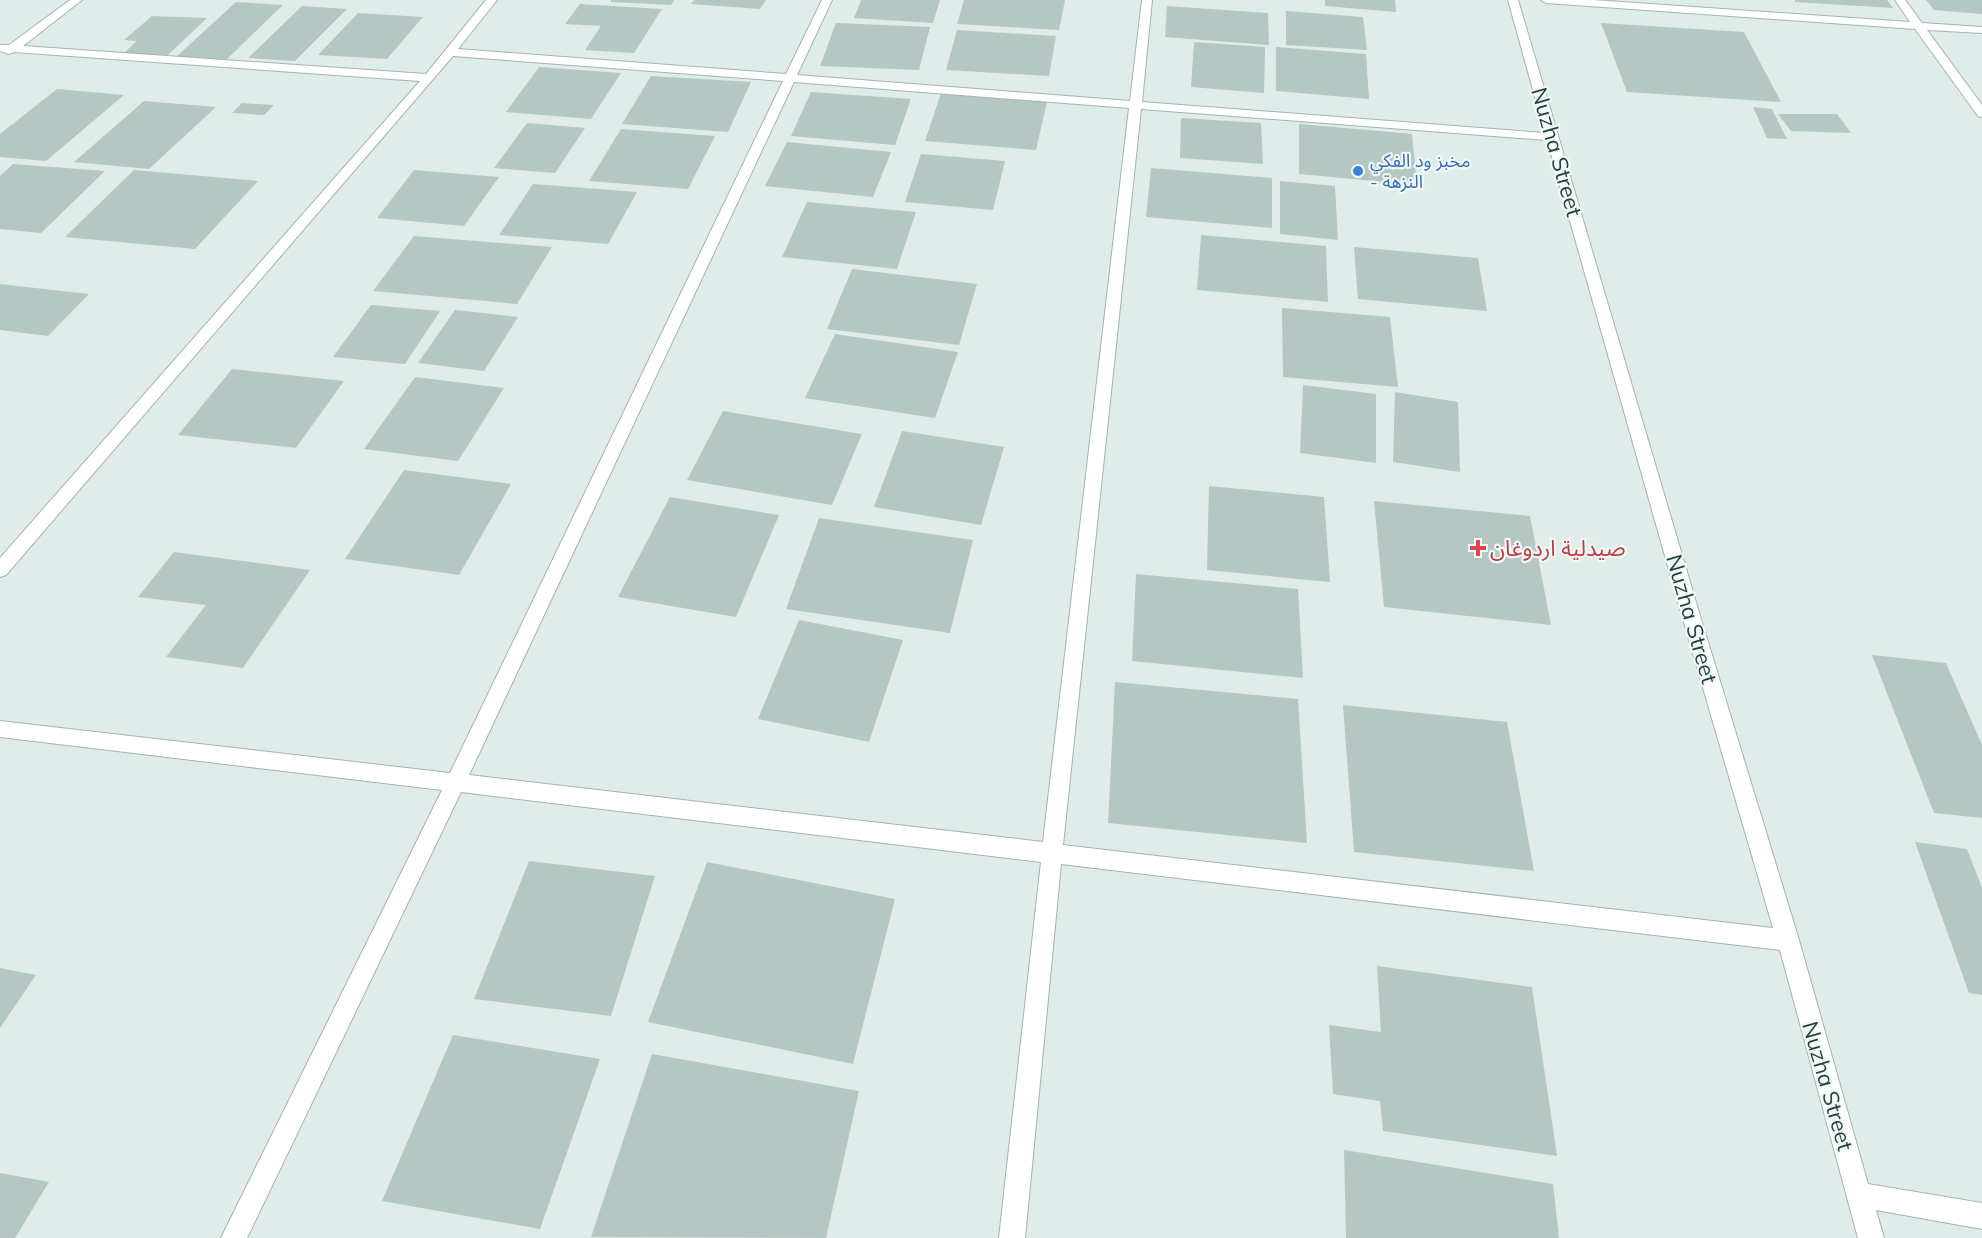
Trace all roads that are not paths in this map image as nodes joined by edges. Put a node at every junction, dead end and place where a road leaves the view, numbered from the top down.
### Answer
1 (77, 0) edge
2 (492, 0) edge
3 (827, 0) edge
4 (1147, 0) edge
5 (1513, 0) edge
6 (1546, 0) edge
7 (1900, 0) edge
8 (1918, 26) junction
9 (1982, 30) edge
10 (5, 49) edge
11 (448, 52) junction
12 (0, 58) edge
13 (429, 78) junction
14 (792, 79) junction
15 (1136, 105) junction
16 (1982, 113) edge
17 (1552, 137) junction
18 (0, 570) edge
19 (0, 729) edge
20 (455, 784) junction
21 (1052, 854) junction
22 (1788, 940) junction
23 (1859, 1195) junction
24 (1982, 1216) edge
25 (234, 1238) edge
26 (1012, 1238) edge
27 (1871, 1238) edge

1 - 10 street
2 - 11 street
3 - 14 street
4 - 15 street
5 - 17 street, Nuzha Street
6 - 8 street
7 - 8 street
8 - 9 street
8 - 16 street
10 - 12 street
10 - 13 street
11 - 13 street
11 - 14 street
13 - 18 street
14 - 15 street
14 - 20 street
15 - 17 street
15 - 21 street
17 - 22 street, Nuzha Street
19 - 20 street
20 - 21 street
20 - 25 street
21 - 22 street
21 - 26 street
22 - 23 street, Nuzha Street
23 - 24 street
23 - 27 street, Nuzha Street

